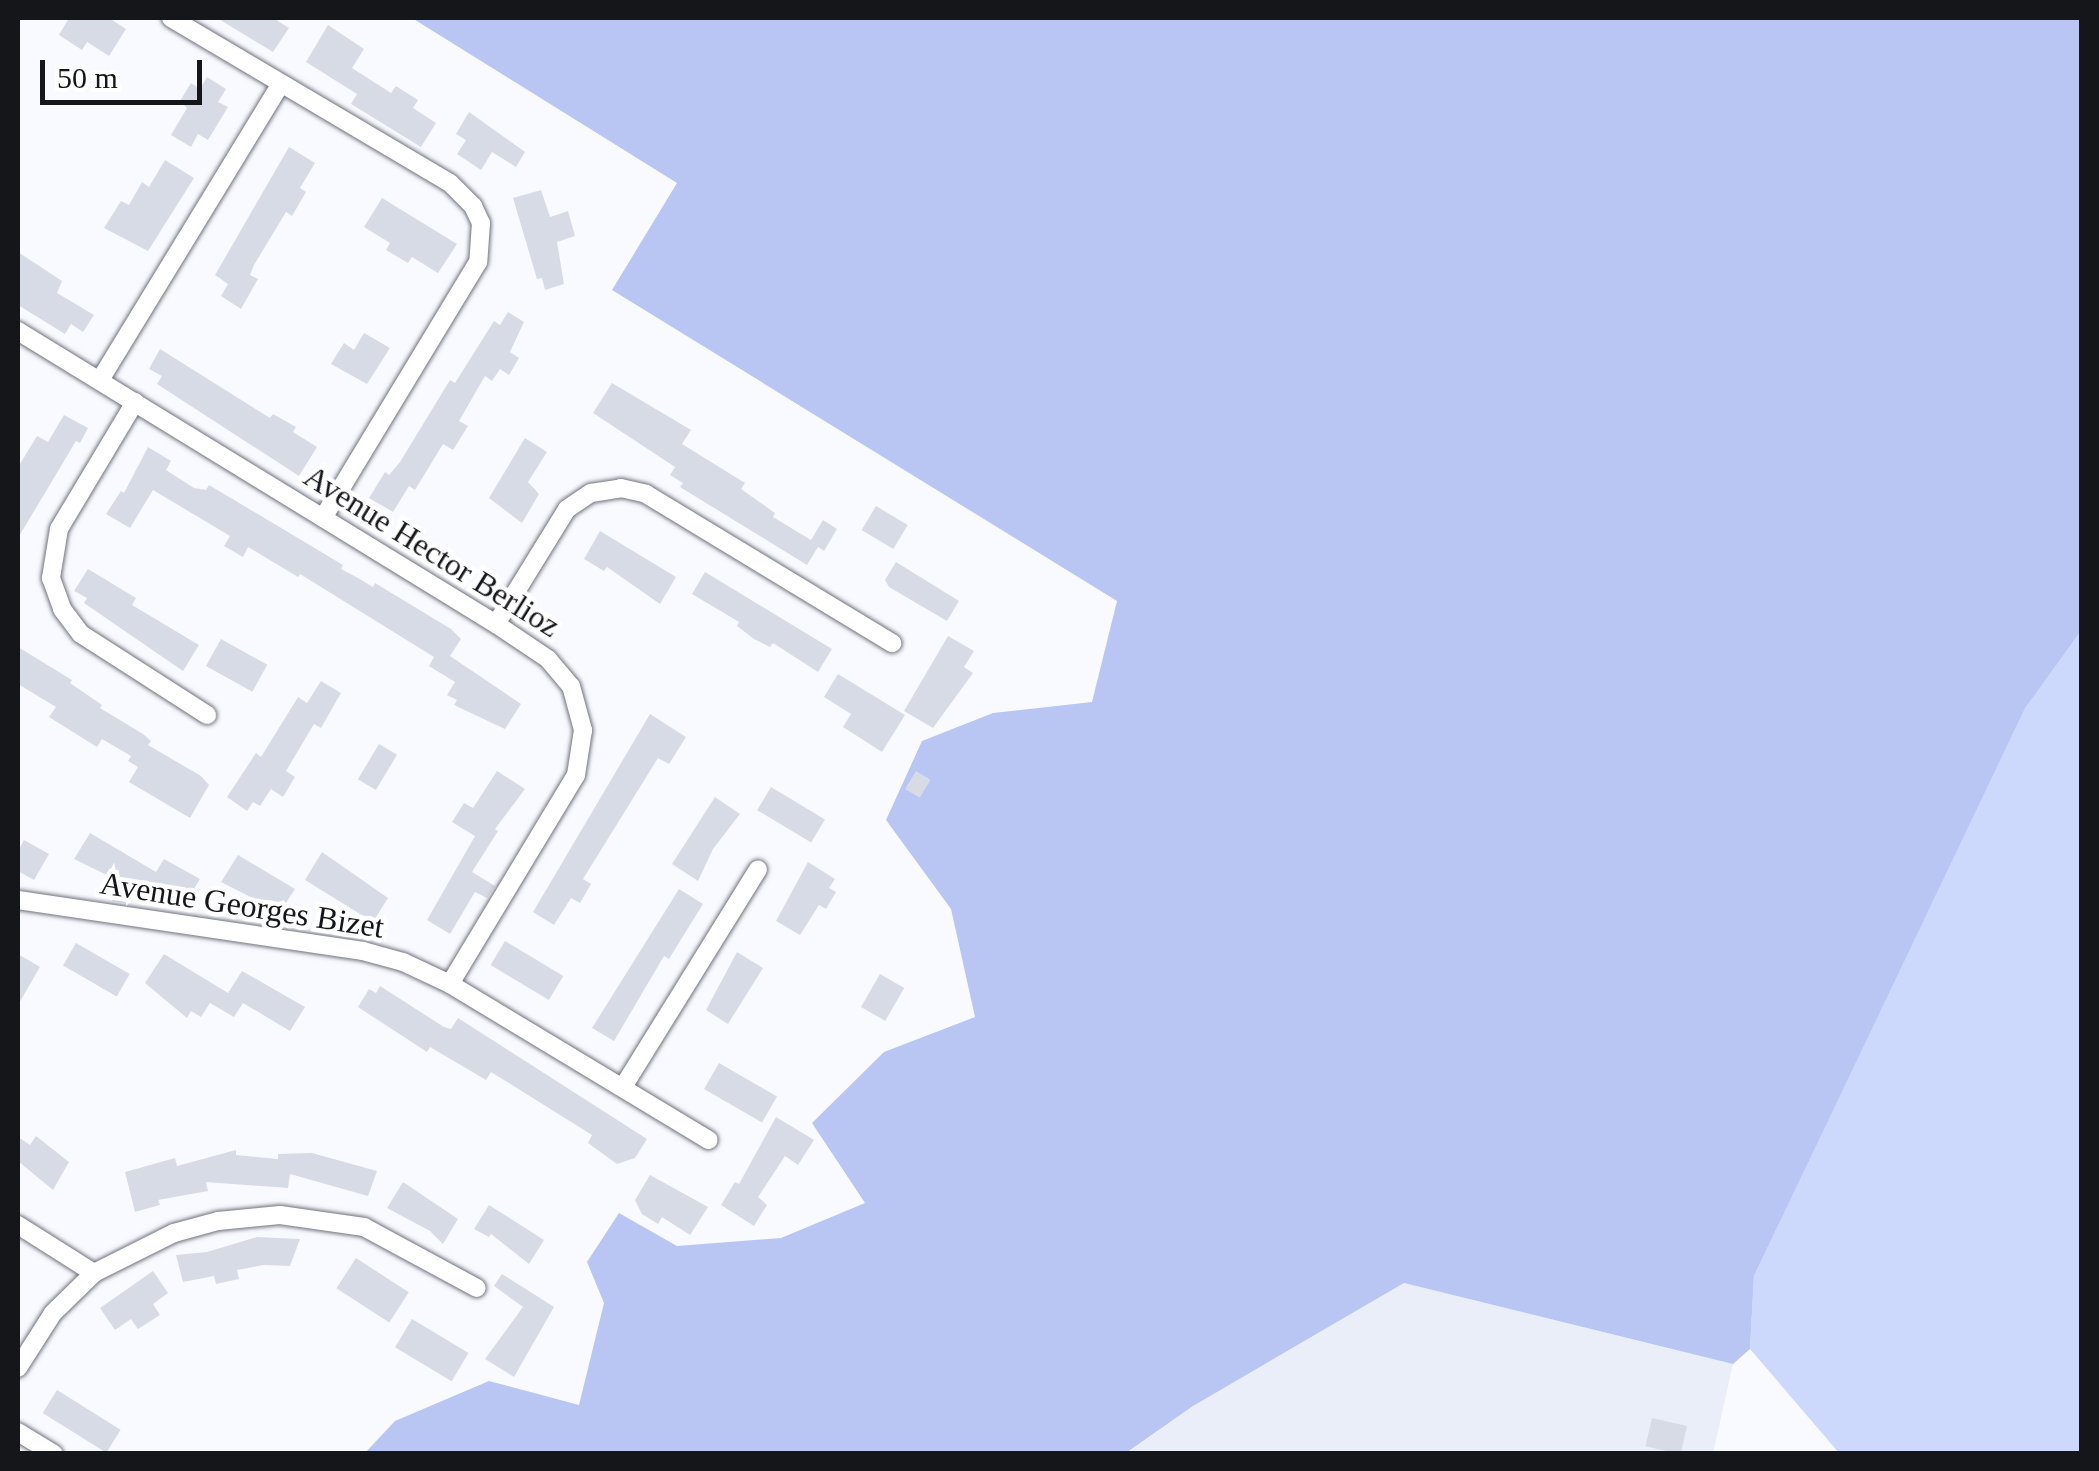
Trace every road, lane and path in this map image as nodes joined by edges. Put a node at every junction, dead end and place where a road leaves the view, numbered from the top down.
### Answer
1 (170, 18) edge
2 (280, 84) junction
3 (18, 331) edge
4 (100, 380) junction
5 (135, 402) junction
6 (323, 518) junction
7 (496, 624) junction
8 (892, 643) dead end
9 (207, 716) dead end
10 (758, 868) dead end
11 (18, 900) edge
12 (450, 984) junction
13 (623, 1088) junction
14 (709, 1140) dead end
15 (18, 1225) edge
16 (94, 1273) junction
17 (477, 1288) dead end
18 (18, 1368) edge
19 (18, 1432) edge
20 (54, 1454) edge

1 - 2 street
2 - 4 street
2 - 6 street
3 - 4 street, Avenue Hector Berlioz
4 - 5 street, Avenue Hector Berlioz
5 - 6 street, Avenue Hector Berlioz
5 - 9 street
6 - 7 street, Avenue Hector Berlioz
7 - 8 street
7 - 12 street, Avenue Hector Berlioz
10 - 13 street
11 - 12 street, Avenue Georges Bizet
12 - 13 street, Avenue Georges Bizet
13 - 14 street, Avenue Georges Bizet
15 - 16 street
16 - 17 street
16 - 18 street
19 - 20 street

